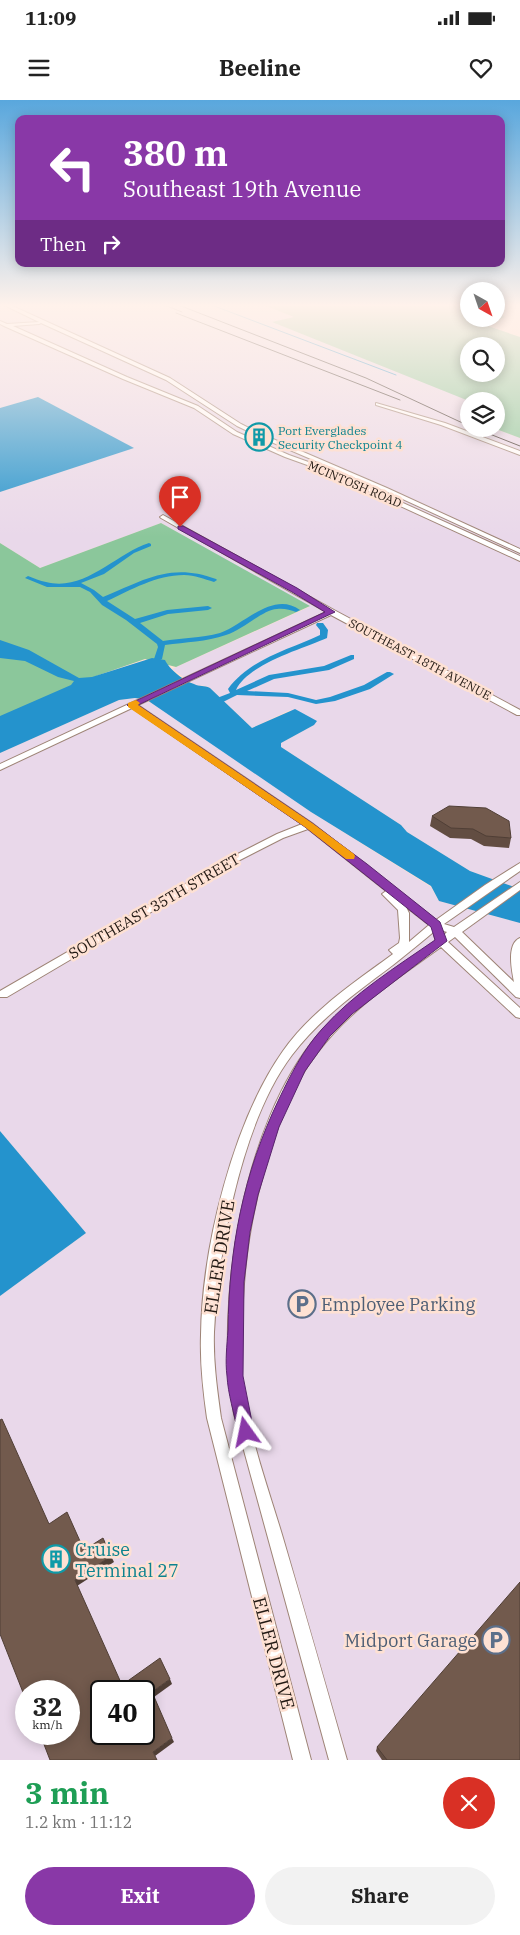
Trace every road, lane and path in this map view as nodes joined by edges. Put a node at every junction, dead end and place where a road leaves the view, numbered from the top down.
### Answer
1 (134, 381) edge
2 (158, 381) edge
3 (172, 381) edge
4 (142, 385) junction
5 (378, 404) dead end
6 (215, 409) junction
7 (258, 434) dead end
8 (264, 437) dead end
9 (520, 453) edge
10 (309, 456) junction
11 (376, 493) junction
12 (400, 496) junction
13 (163, 517) dead end
14 (520, 551) edge
15 (520, 559) edge
16 (331, 612) junction
17 (136, 703) junction
18 (520, 713) edge
19 (0, 767) edge
20 (309, 825) junction
21 (321, 834) junction
22 (517, 868) edge
23 (520, 885) edge
24 (436, 925) junction
25 (455, 931) junction
26 (441, 941) junction
27 (520, 942) edge
28 (364, 980) junction
29 (520, 984) edge
30 (3, 994) dead end
31 (520, 994) edge
32 (520, 1014) edge
33 (302, 1760) edge
34 (338, 1760) edge

1 - 4 street, MCINTOSH ROAD
2 - 4 street
3 - 6 street, MCINTOSH ROAD
4 - 11 street, MCINTOSH ROAD
5 - 9 street
6 - 7 street, MCINTOSH ROAD
6 - 10 street, MCINTOSH ROAD
8 - 10 street, MCINTOSH ROAD
10 - 12 street, MCINTOSH ROAD
11 - 12 street
11 - 15 street, MCINTOSH ROAD
12 - 14 street, MCINTOSH ROAD
13 - 16 street, SOUTHEAST 18TH AVENUE
16 - 17 street
16 - 18 street, SOUTHEAST 18TH AVENUE
17 - 19 street
17 - 20 street
20 - 21 street
20 - 30 street, SOUTHEAST 35TH STREET
21 - 24 street
21 - 28 street
22 - 24 street, ELLER DRIVE
23 - 25 street, ELLER DRIVE
24 - 25 street
24 - 26 street
24 - 28 street, ELLER DRIVE
25 - 26 street, ELLER DRIVE
25 - 31 street
26 - 32 street
26 - 34 street, ELLER DRIVE
27 - 29 street
28 - 33 street, ELLER DRIVE

